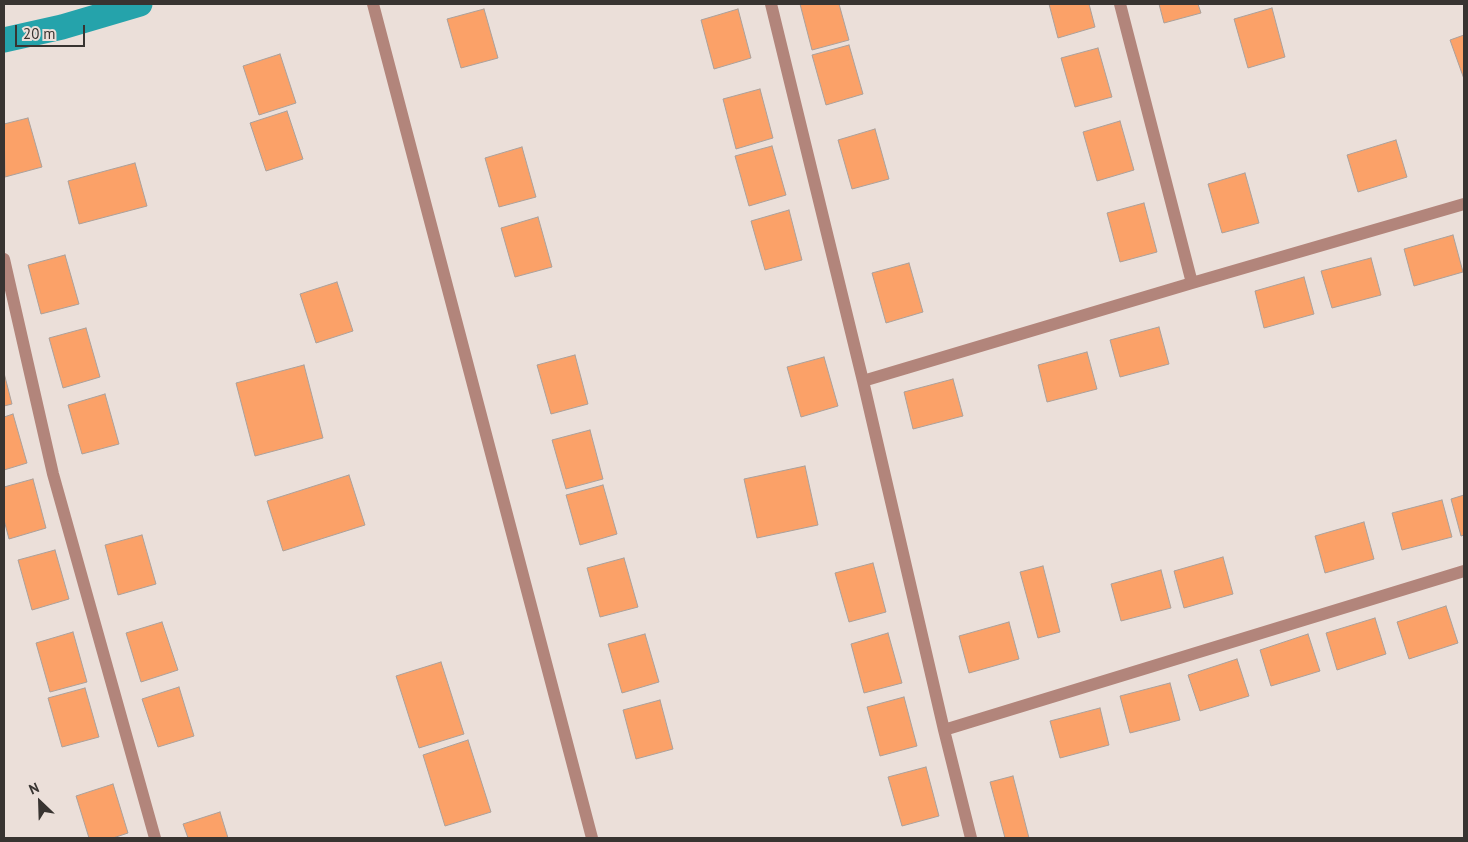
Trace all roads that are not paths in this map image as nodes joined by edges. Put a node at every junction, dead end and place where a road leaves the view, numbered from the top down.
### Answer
1 (373, 4) edge
2 (771, 4) edge
3 (1120, 4) edge
4 (1464, 204) edge
5 (4, 259) edge
6 (1192, 283) junction
7 (863, 381) junction
8 (1464, 570) edge
9 (944, 730) junction
10 (155, 838) edge
11 (592, 838) edge
12 (971, 838) edge

1 - 11 street
2 - 7 street
3 - 6 street
4 - 6 street
5 - 10 street
6 - 7 street
7 - 9 street
8 - 9 street
9 - 12 street

